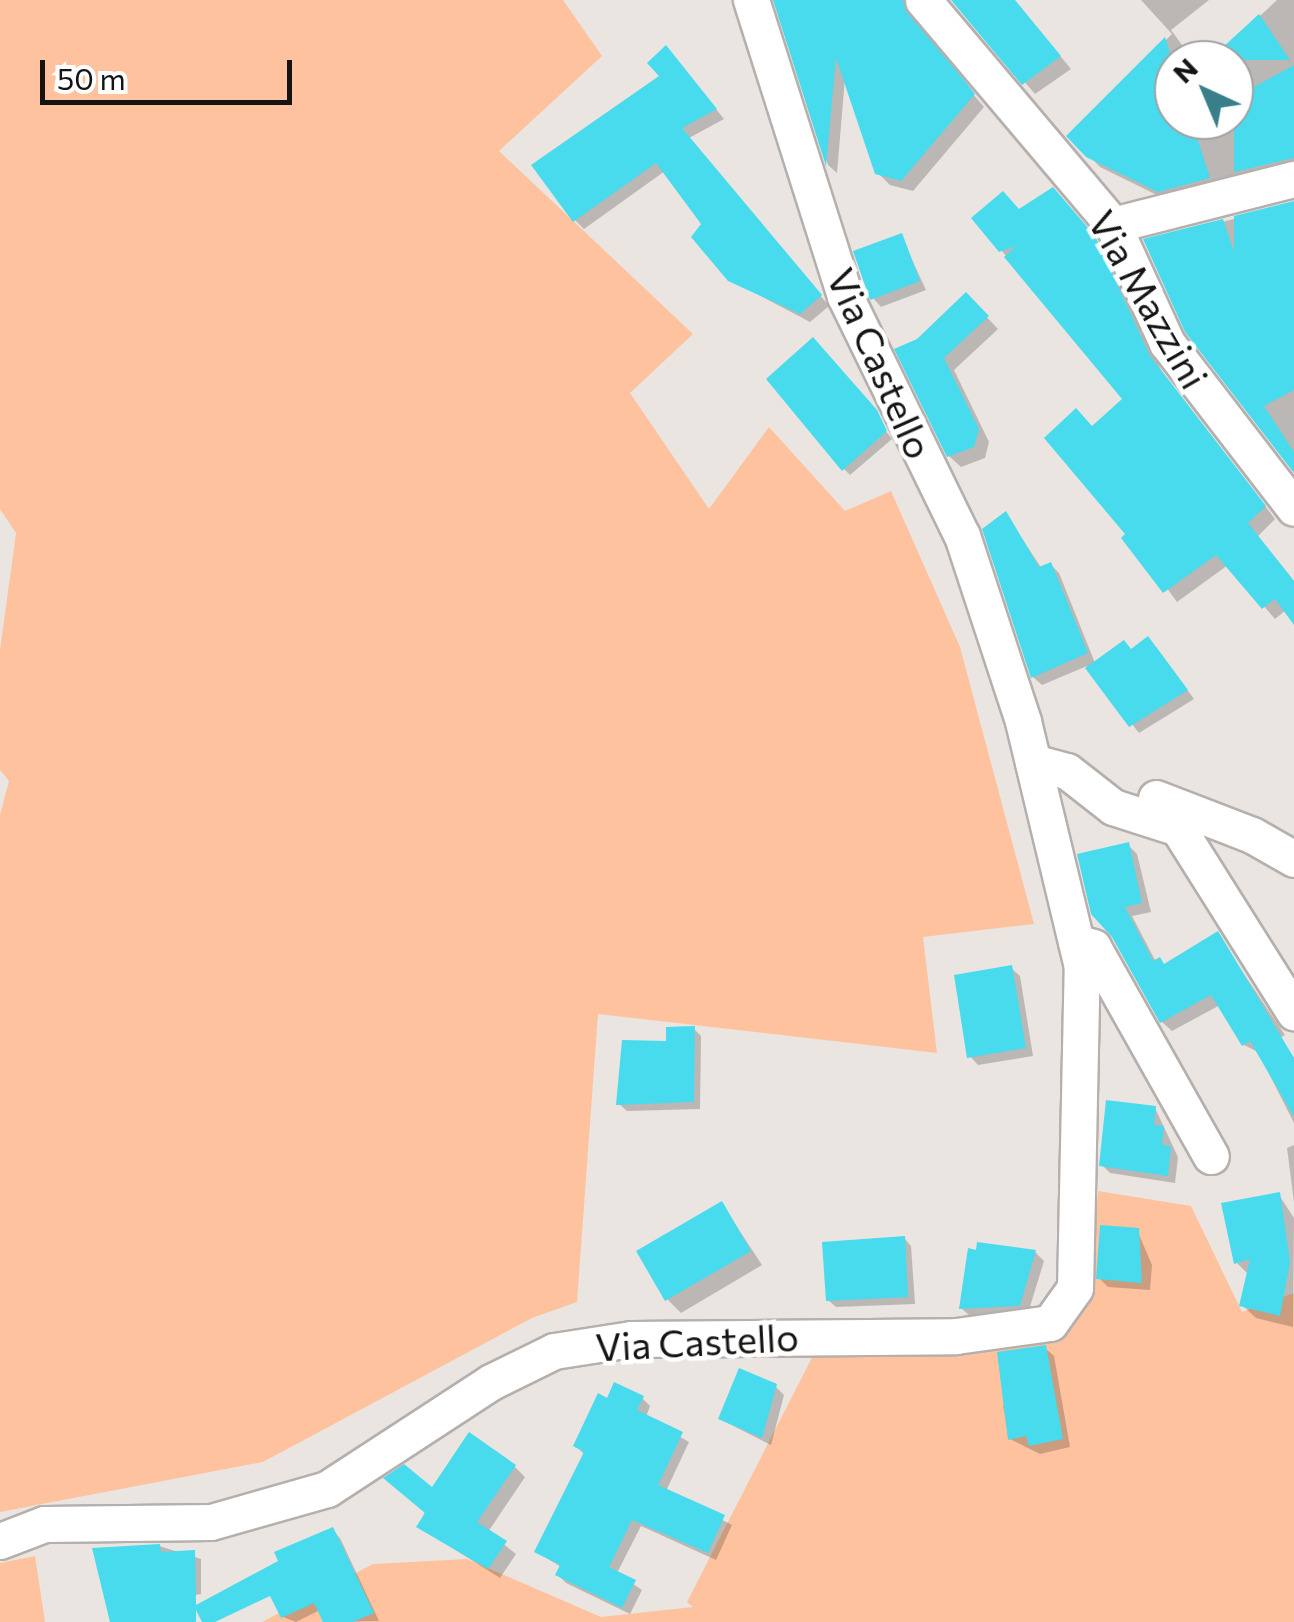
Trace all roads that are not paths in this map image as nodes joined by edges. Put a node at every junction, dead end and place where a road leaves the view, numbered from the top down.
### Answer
1 (751, 0) edge
2 (923, 0) edge
3 (1294, 178) edge
4 (1113, 225) junction
5 (1294, 508) edge
6 (1022, 721) junction
7 (1033, 762) junction
8 (1294, 859) edge
9 (1076, 942) junction
10 (1294, 1012) edge
11 (1212, 1156) dead end
12 (0, 1542) edge

1 - 6 street, Via Castello
2 - 4 street, Via Mazzini
3 - 4 street
4 - 5 street, Via Mazzini
6 - 7 street, Via Castello
6 - 8 street
7 - 9 street, Via Castello
7 - 10 street
9 - 11 street
9 - 12 street, Via Castello

